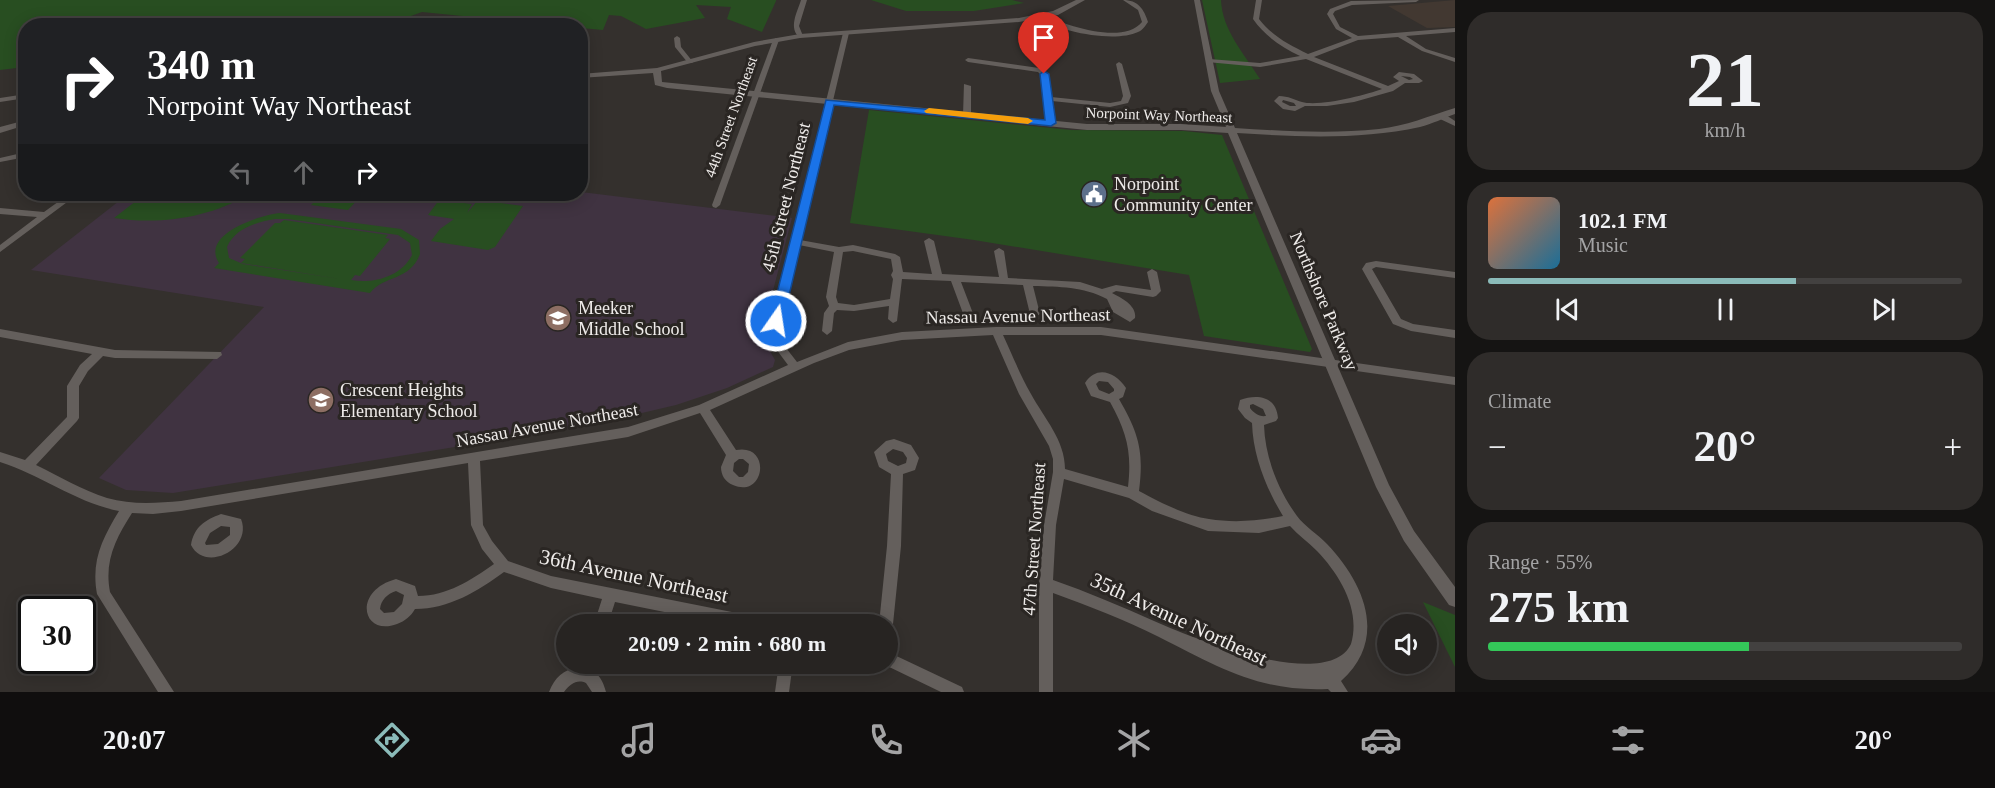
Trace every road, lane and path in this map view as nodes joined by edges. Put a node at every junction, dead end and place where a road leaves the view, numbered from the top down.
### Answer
1 (804, 0) edge
2 (1082, 0) edge
3 (1125, 0) edge
4 (1197, 0) edge
5 (1259, 0) edge
6 (1416, 0) edge
7 (1041, 17) junction
8 (1455, 30) edge
9 (846, 33) junction
10 (1398, 34) junction
11 (800, 36) junction
12 (676, 38) dead end
13 (1357, 38) junction
14 (776, 40) junction
15 (1046, 48) dead end
16 (1310, 56) junction
17 (1208, 59) junction
18 (968, 60) dead end
19 (1455, 60) edge
20 (690, 62) junction
21 (1119, 64) dead end
22 (657, 70) junction
23 (1040, 70) junction
24 (588, 75) edge
25 (1404, 81) dead end
26 (967, 86) dead end
27 (1390, 89) junction
28 (756, 94) junction
29 (18, 97) edge
30 (1049, 99) junction
31 (0, 100) edge
32 (830, 102) junction
33 (1300, 104) dead end
34 (1455, 111) edge
35 (967, 115) junction
36 (1443, 117) junction
37 (1051, 123) junction
38 (18, 124) edge
39 (1455, 124) edge
40 (0, 130) edge
41 (1232, 130) junction
42 (18, 156) edge
43 (0, 160) edge
44 (64, 201) edge
45 (717, 205) dead end
46 (0, 211) edge
47 (44, 215) junction
48 (929, 241) dead end
49 (796, 242) junction
50 (0, 249) edge
51 (839, 250) junction
52 (999, 251) dead end
53 (1152, 272) dead end
54 (896, 275) junction
55 (1455, 275) edge
56 (938, 278) junction
57 (955, 279) junction
58 (1004, 281) junction
59 (1027, 282) junction
60 (1103, 292) junction
61 (892, 302) junction
62 (834, 306) junction
63 (1035, 314) dead end
64 (969, 316) dead end
65 (892, 318) dead end
66 (827, 331) dead end
67 (996, 331) junction
68 (0, 333) edge
69 (1134, 334) junction
70 (1455, 334) edge
71 (99, 353) junction
72 (217, 355) dead end
73 (1331, 363) junction
74 (794, 366) junction
75 (1455, 381) edge
76 (1113, 398) dead end
77 (703, 408) junction
78 (1258, 420) dead end
79 (0, 457) edge
80 (474, 457) junction
81 (734, 457) dead end
82 (28, 465) junction
83 (897, 471) dead end
84 (1059, 472) junction
85 (1133, 494) junction
86 (226, 498) junction
87 (129, 507) junction
88 (221, 520) dead end
89 (1292, 520) junction
90 (503, 565) junction
91 (1046, 584) junction
92 (611, 594) junction
93 (1455, 600) edge
94 (411, 602) dead end
95 (604, 614) edge
96 (708, 614) edge
97 (887, 614) edge
98 (898, 664) edge
99 (574, 674) edge
100 (590, 674) edge
101 (784, 674) edge
102 (1331, 681) junction
103 (166, 692) edge
104 (556, 692) edge
105 (599, 692) edge
106 (782, 692) edge
107 (957, 692) edge
108 (1046, 692) edge
109 (1341, 692) edge

1 - 11 street
2 - 7 street
3 - 7 street
4 - 17 street, Northshore Parkway
5 - 16 street
6 - 13 street
7 - 9 street
8 - 10 street
9 - 11 street
9 - 32 street, 45th Street Northeast
10 - 13 street
10 - 19 street
11 - 14 street
12 - 20 street
13 - 16 street
14 - 20 street
14 - 28 street, 44th Street Northeast
15 - 23 street
16 - 17 street
16 - 27 street
17 - 41 street, Northshore Parkway
18 - 23 street
20 - 22 street
21 - 30 street
22 - 24 street
22 - 28 street, Norpoint Way Northeast
23 - 30 street
25 - 27 street
26 - 35 street
27 - 33 street
28 - 32 street, Norpoint Way Northeast
28 - 45 street, 44th Street Northeast
29 - 31 street
30 - 37 street
32 - 35 street, Norpoint Way Northeast
32 - 49 street, 45th Street Northeast
34 - 36 street, Norpoint Way Northeast
35 - 37 street, Norpoint Way Northeast
36 - 39 street
36 - 41 street, Norpoint Way Northeast
37 - 41 street, Norpoint Way Northeast
38 - 40 street
41 - 73 street, Northshore Parkway
42 - 43 street
44 - 47 street
46 - 47 street
47 - 50 street
48 - 56 street
49 - 51 street
49 - 74 street, 45th Street Northeast
51 - 54 street
51 - 62 street
52 - 58 street
53 - 60 street
54 - 56 street
54 - 61 street
55 - 70 street
56 - 57 street
57 - 58 street
57 - 64 street
58 - 59 street
59 - 60 street
59 - 63 street
60 - 69 street
61 - 62 street
61 - 65 street
62 - 66 street
67 - 69 street, Nassau Avenue Northeast
67 - 74 street, Nassau Avenue Northeast
67 - 84 street, 47th Street Northeast
68 - 71 street
69 - 73 street, Nassau Avenue Northeast
71 - 72 street
71 - 82 street
73 - 75 street, Nassau Avenue Northeast
73 - 93 street, Northshore Parkway
74 - 77 street, Nassau Avenue Northeast
76 - 85 street
77 - 80 street, Nassau Avenue Northeast
77 - 81 street
78 - 89 street
79 - 82 street, Nassau Avenue Northeast
80 - 86 street, Nassau Avenue Northeast
80 - 90 street
82 - 87 street, Nassau Avenue Northeast
83 - 97 street
84 - 85 street
84 - 91 street, 47th Street Northeast
85 - 89 street
86 - 87 street, Nassau Avenue Northeast
86 - 88 street
87 - 103 street
89 - 102 street
90 - 92 street, 36th Avenue Northeast
90 - 94 street
91 - 102 street, 35th Avenue Northeast
91 - 108 street, 47th Street Northeast
92 - 95 street
92 - 96 street, 36th Avenue Northeast
98 - 107 street
99 - 104 street
100 - 105 street
101 - 106 street
102 - 109 street

